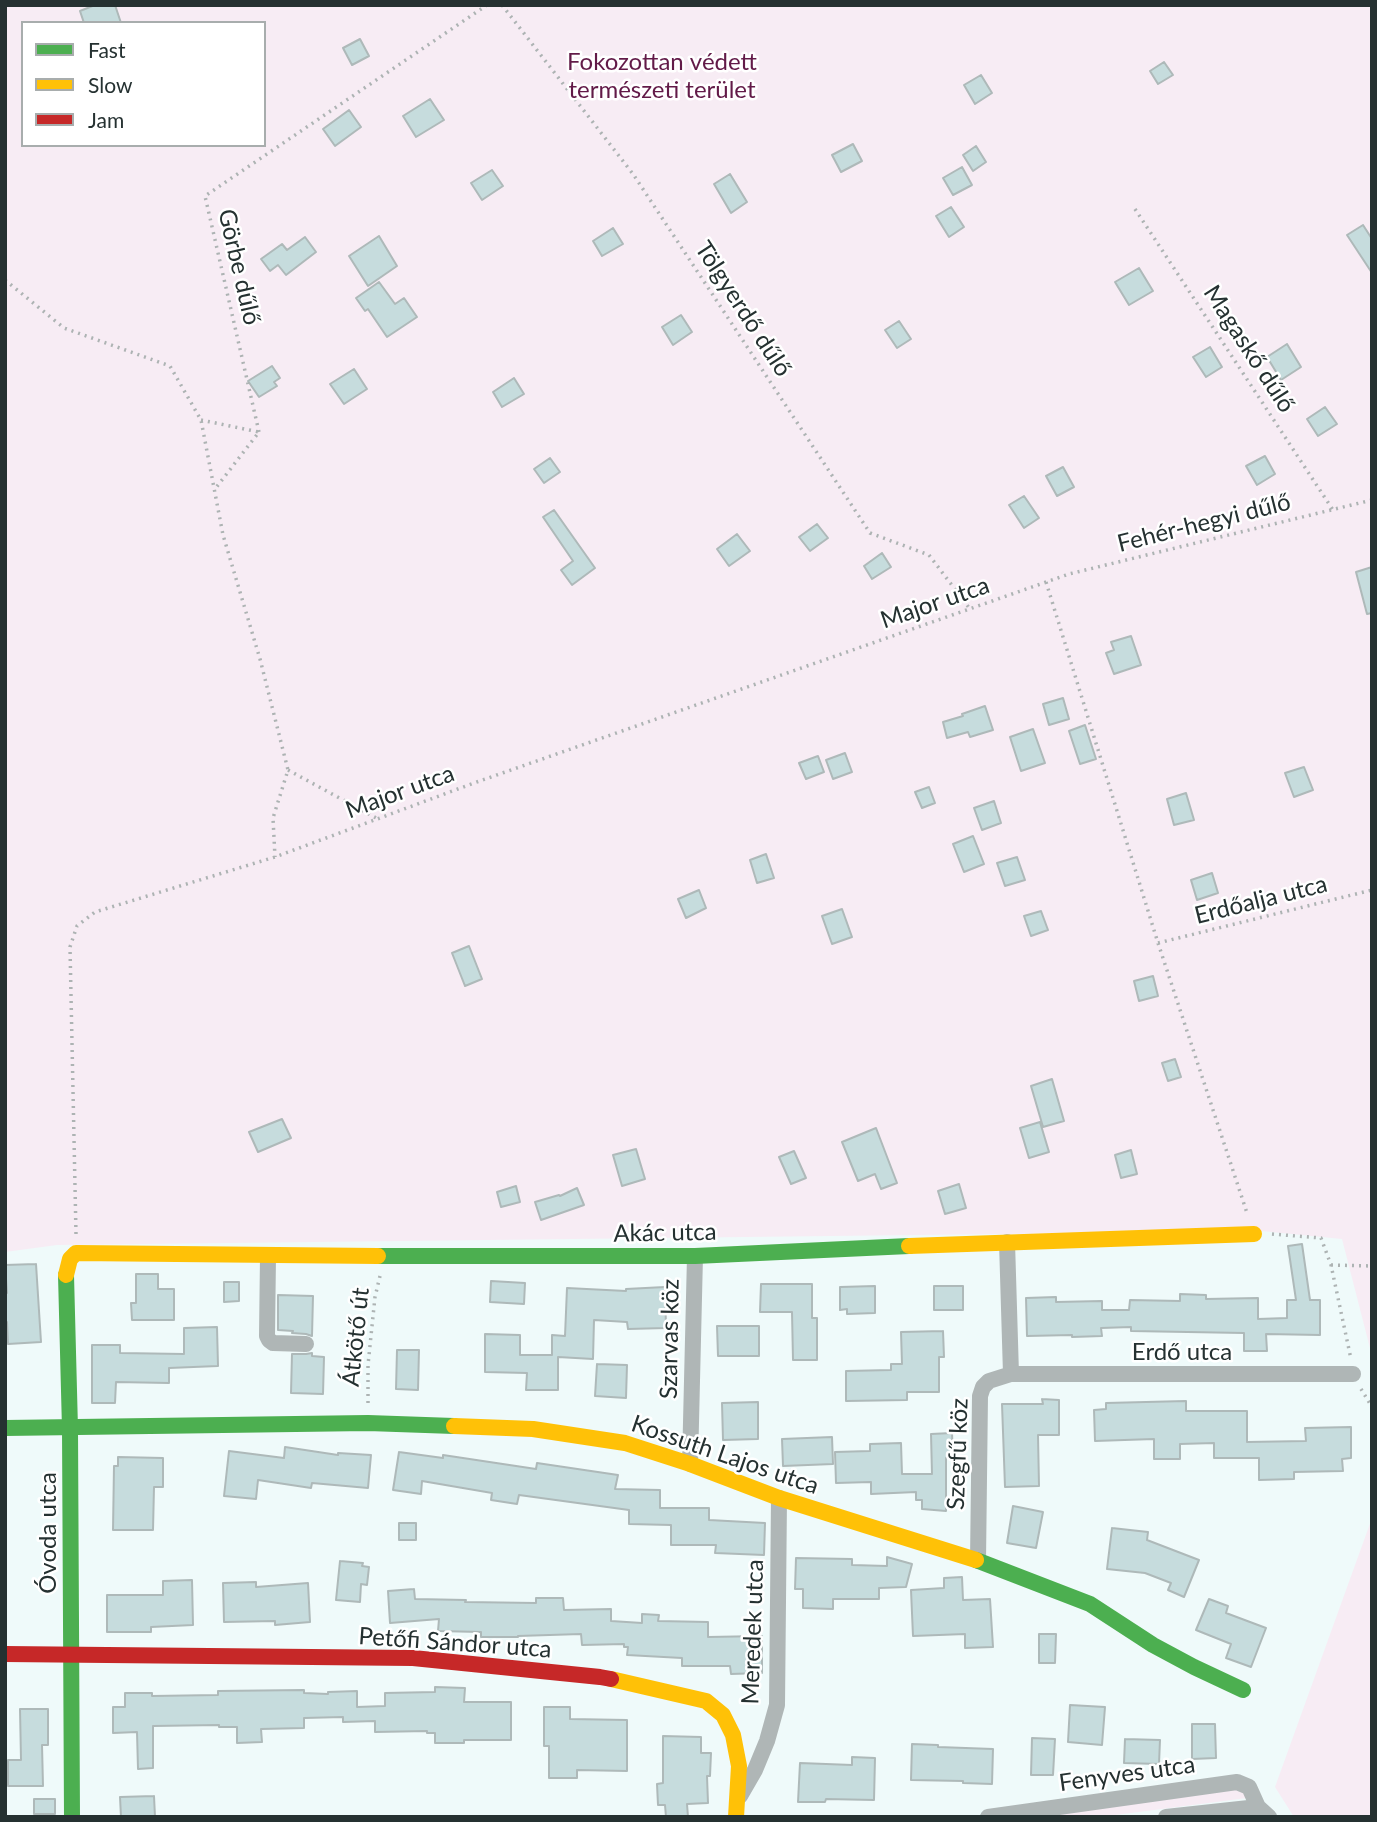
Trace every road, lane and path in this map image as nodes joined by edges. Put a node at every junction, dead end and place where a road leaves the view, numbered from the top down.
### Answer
1 (487, 5) edge
2 (502, 5) edge
3 (1135, 209) dead end
4 (5, 281) edge
5 (201, 420) junction
6 (259, 432) junction
7 (215, 489) junction
8 (1372, 500) edge
9 (1333, 510) junction
10 (1046, 582) junction
11 (970, 609) junction
12 (288, 771) junction
13 (377, 819) junction
14 (275, 857) junction
15 (1372, 890) edge
16 (1158, 943) junction
17 (1254, 1234) junction
18 (1007, 1242) junction
19 (76, 1253) junction
20 (385, 1255) junction
21 (268, 1256) junction
22 (695, 1256) junction
23 (1331, 1265) junction
24 (1372, 1266) edge
25 (306, 1343) dead end
26 (1011, 1374) junction
27 (1353, 1374) junction
28 (1371, 1407) edge
29 (368, 1423) junction
30 (5, 1428) edge
31 (70, 1429) junction
32 (690, 1464) junction
33 (779, 1498) junction
34 (978, 1561) junction
35 (5, 1654) edge
36 (72, 1654) junction
37 (1243, 1690) dead end
38 (737, 1809) edge
39 (1263, 1812) edge
40 (72, 1817) edge
41 (988, 1817) edge
42 (1166, 1817) edge

1 - 6 path, Görbe dűlő
2 - 11 path, Tölgyerdő dűlő
3 - 9 path, Magaskő dűlő
4 - 5 path
5 - 6 path
5 - 7 path
6 - 7 path
7 - 12 path
8 - 9 path, Fehér-hegyi dűlő
9 - 10 path, Fehér-hegyi dűlő
10 - 11 path, Major utca
10 - 16 path
11 - 13 path, Major utca
12 - 13 path
12 - 14 path
13 - 14 path, Major utca
14 - 19 path, Major utca
15 - 16 path, Erdőalja utca
16 - 17 path
17 - 18 street, Akác utca
17 - 23 path
18 - 22 street, Akác utca
18 - 26 street
19 - 21 street, Akác utca
19 - 31 street, Óvoda utca
20 - 21 street, Akác utca
20 - 22 street, Akác utca
20 - 29 path, Átkötő út
21 - 25 street
22 - 32 street, Szarvas köz
23 - 24 path
23 - 27 path
26 - 27 street, Erdő utca
26 - 34 street, Szegfű köz
27 - 28 path
29 - 31 street, Kossuth Lajos utca
29 - 32 street, Kossuth Lajos utca
30 - 31 street, Kossuth Lajos utca
31 - 36 street, Óvoda utca
32 - 33 street, Kossuth Lajos utca
33 - 34 street, Kossuth Lajos utca
33 - 38 street, Meredek utca
34 - 37 street, Kossuth Lajos utca
35 - 36 street, Petőfi Sándor utca
36 - 38 street, Petőfi Sándor utca
36 - 40 street, Óvoda utca
39 - 41 street, Fenyves utca
39 - 42 street, Fenyves utca

